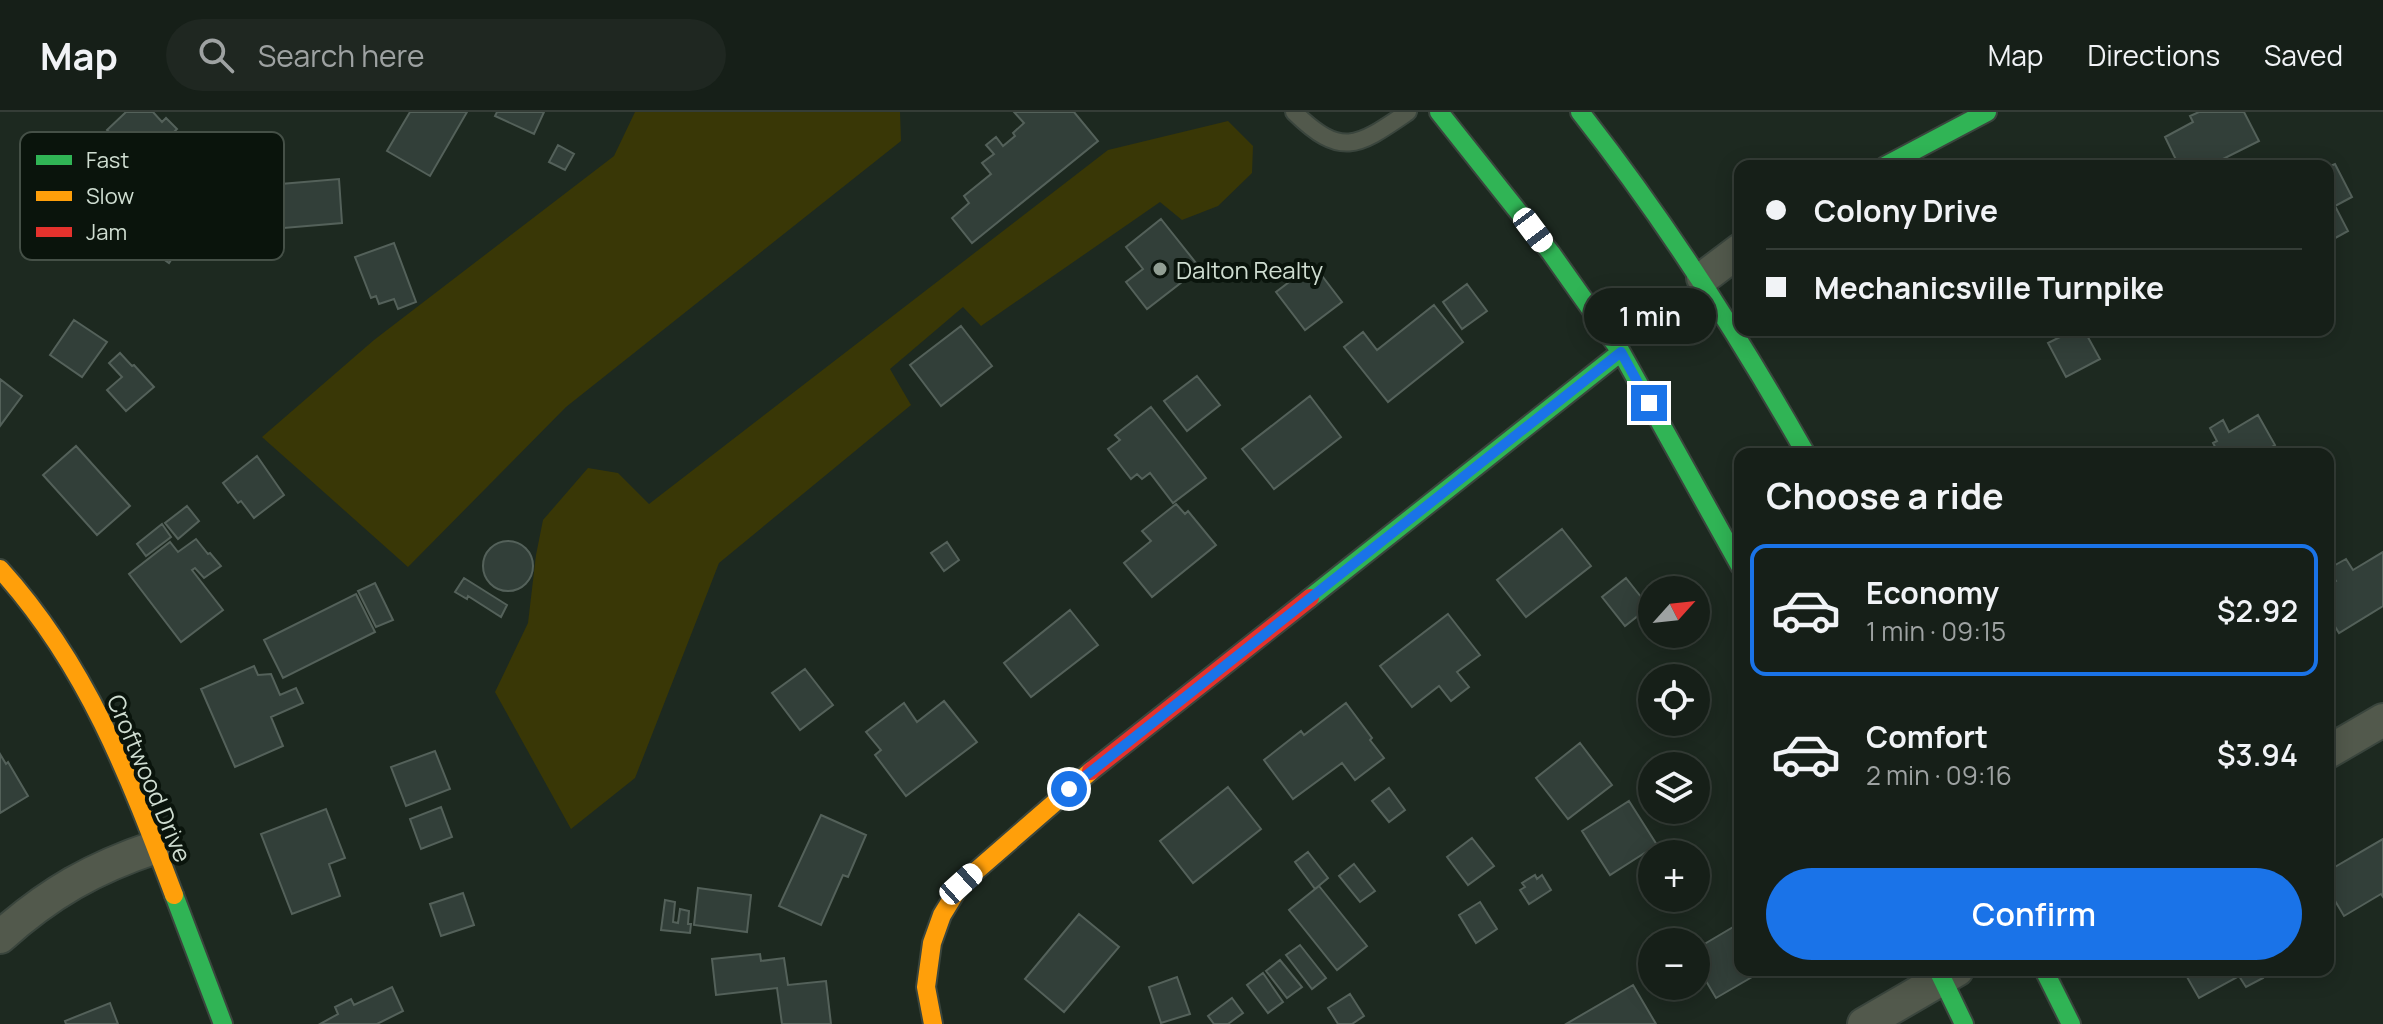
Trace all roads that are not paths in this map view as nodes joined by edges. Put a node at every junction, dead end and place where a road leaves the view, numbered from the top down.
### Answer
1 (1294, 112) edge
2 (1408, 112) edge
3 (1439, 112) edge
4 (1580, 112) edge
5 (1987, 112) edge
6 (1896, 160) edge
7 (1734, 255) edge
8 (1703, 278) junction
9 (1734, 329) edge
10 (1738, 336) edge
11 (1621, 352) junction
12 (1803, 448) edge
13 (1734, 555) edge
14 (0, 569) edge
15 (2383, 720) edge
16 (2334, 749) edge
17 (156, 847) junction
18 (0, 937) edge
19 (1941, 976) edge
20 (1947, 976) edge
21 (2047, 976) edge
22 (223, 1024) edge
23 (933, 1024) edge
24 (1864, 1024) edge
25 (1964, 1024) edge
26 (2071, 1024) edge

1 - 2 lane
3 - 11 main road
4 - 8 main road
5 - 6 main road
7 - 8 street
8 - 9 main road
10 - 12 main road
11 - 13 main road
11 - 23 main road
14 - 17 main road, Croftwood Drive
15 - 16 street
17 - 18 street
17 - 22 main road, Croftwood Drive
19 - 24 street
20 - 25 main road
21 - 26 main road

